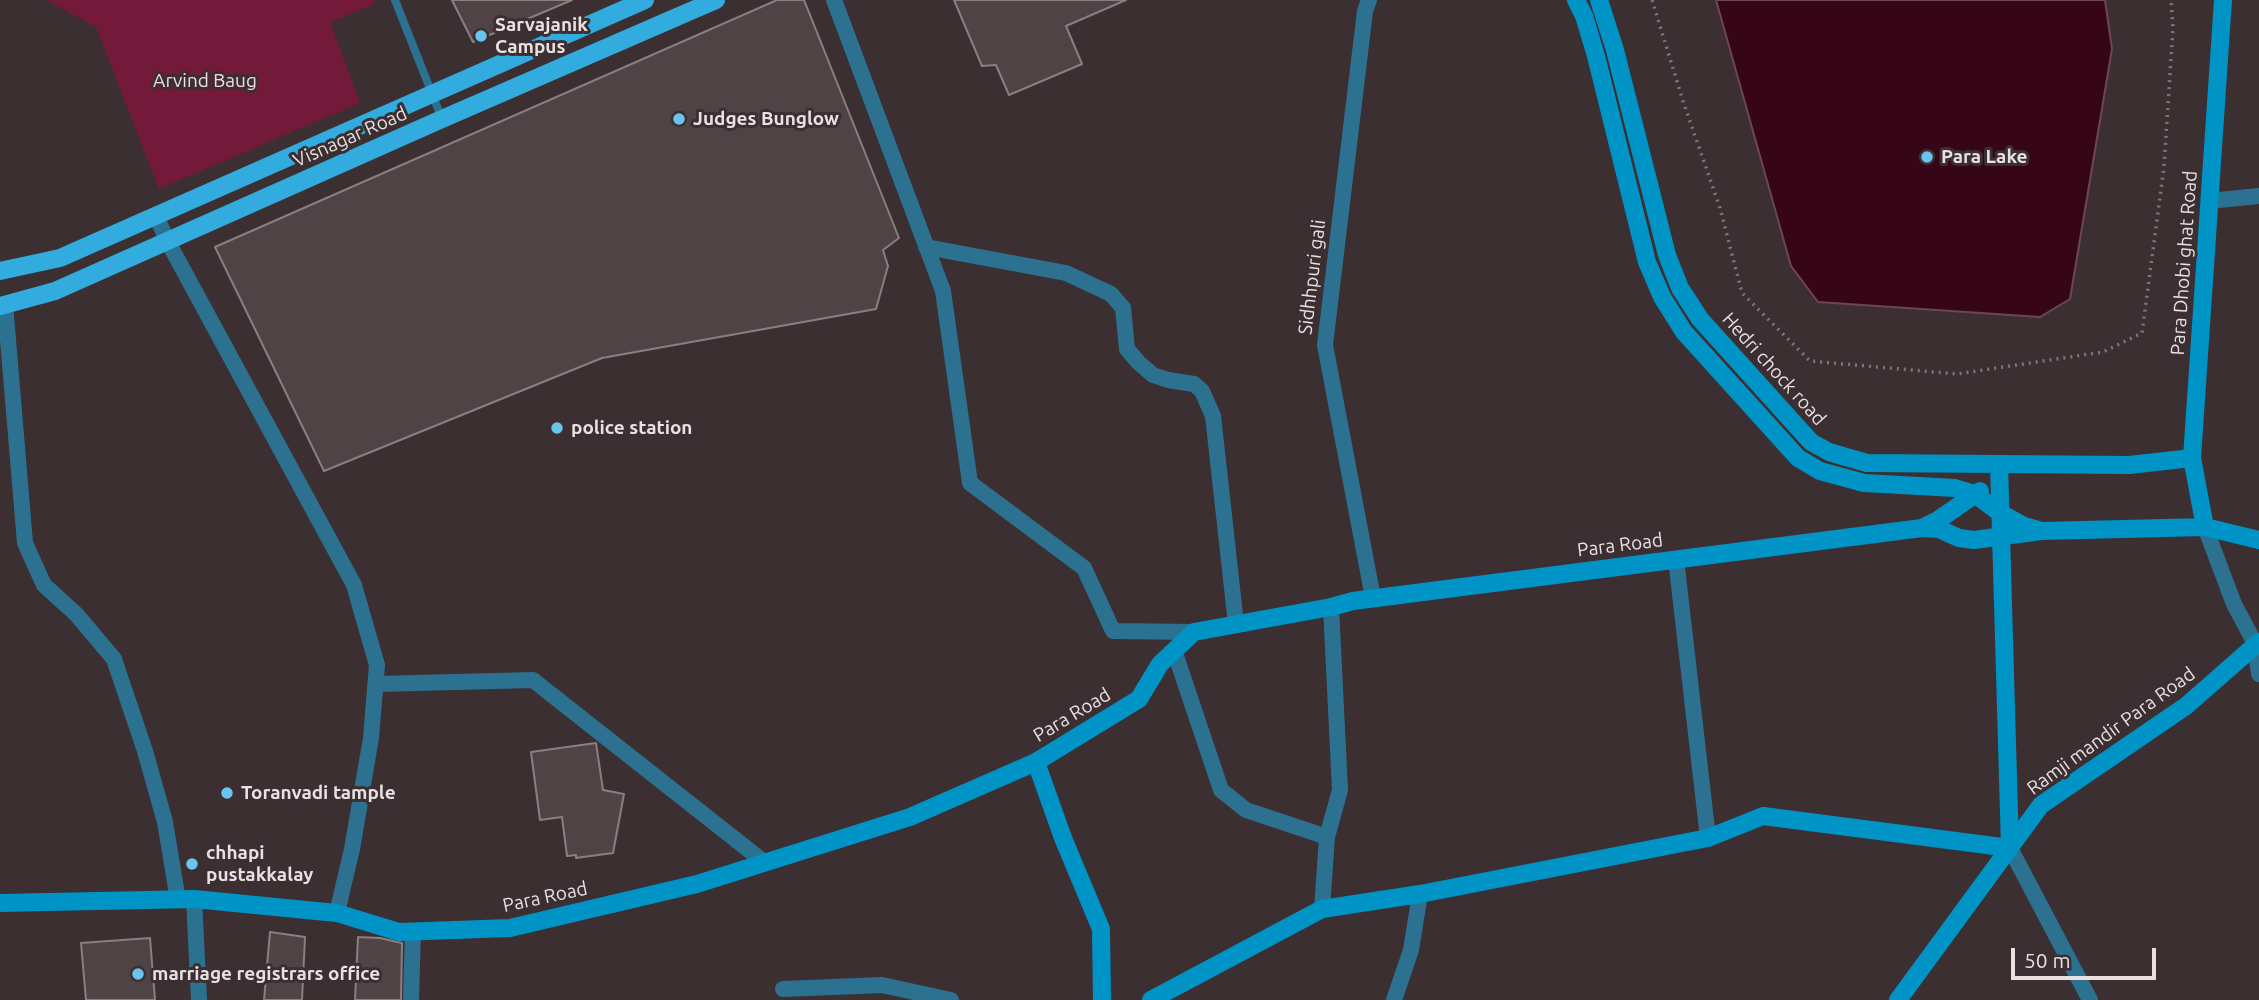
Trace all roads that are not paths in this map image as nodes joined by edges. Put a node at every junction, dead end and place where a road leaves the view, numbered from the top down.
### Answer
1 (395, 0) edge
2 (645, 0) edge
3 (716, 0) edge
4 (834, 0) edge
5 (1369, 0) edge
6 (1576, 0) edge
7 (1599, 0) edge
8 (2223, 0) edge
9 (432, 93) junction
10 (442, 119) junction
11 (2259, 196) edge
12 (2209, 201) junction
13 (156, 216) junction
14 (167, 240) junction
15 (926, 247) junction
16 (0, 271) edge
17 (2, 305) edge
18 (2192, 458) junction
19 (2000, 472) junction
20 (1975, 494) junction
21 (2000, 513) junction
22 (2206, 527) junction
23 (1922, 528) junction
24 (2041, 531) junction
25 (2000, 538) junction
26 (2259, 540) edge
27 (1676, 559) junction
28 (1373, 598) junction
29 (1331, 607) junction
30 (1236, 624) junction
31 (1194, 632) junction
32 (2257, 641) edge
33 (1174, 650) junction
34 (2259, 674) edge
35 (376, 684) junction
36 (1036, 762) junction
37 (1327, 837) junction
38 (1708, 838) junction
39 (2010, 848) junction
40 (764, 862) junction
41 (1420, 894) junction
42 (186, 900) junction
43 (0, 903) edge
44 (1322, 909) junction
45 (337, 913) junction
46 (413, 931) junction
47 (783, 989) dead end
48 (907, 995) edge
49 (199, 1000) edge
50 (411, 1000) edge
51 (951, 1000) edge
52 (1102, 1000) edge
53 (1151, 1000) edge
54 (1394, 1000) edge
55 (1898, 1000) edge
56 (2090, 1000) edge

1 - 9 lane
2 - 9 main road, Visnagar Road
3 - 10 main road, Visnagar Road
4 - 15 street
5 - 28 street, Sidhhpuri gali
6 - 20 street
7 - 19 street, Hedri chock road
8 - 12 street, Para Dhobi ghat Road
9 - 10 lane
9 - 13 main road, Visnagar Road
10 - 14 main road, Visnagar Road
11 - 12 street
12 - 18 street, Para Dhobi ghat Road
13 - 14 street
13 - 16 main road, Visnagar Road
14 - 17 main road, Visnagar Road
14 - 35 street
15 - 30 street
15 - 31 street
17 - 42 street
18 - 19 street, Hedri chock road
18 - 22 street, Para Dhobi ghat Road
19 - 20 street
19 - 21 street
20 - 21 street
20 - 23 street
21 - 24 street
21 - 25 street
22 - 24 street, Para Road
22 - 26 street, Para Road
22 - 32 street
23 - 25 street, Para Road
23 - 27 street, Para Road
24 - 25 street, Para Road
25 - 39 street
27 - 28 street, Para Road
27 - 38 street
28 - 29 street, Para Road
29 - 30 street, Para Road
29 - 37 street
30 - 31 street, Para Road
31 - 33 street, Para Road
32 - 34 street
32 - 39 street, Ramji mandir Para Road
33 - 36 street, Para Road
33 - 37 street
35 - 40 street
35 - 45 street
36 - 40 street, Para Road
36 - 52 street, Para Road
37 - 44 street
38 - 39 street
38 - 41 street
39 - 55 street, Ramji mandir Para Road
39 - 56 street
40 - 46 street, Para Road
41 - 44 street
41 - 54 street
42 - 43 street, Para Road
42 - 45 street, Para Road
42 - 49 street
44 - 53 street
45 - 46 street, Para Road
46 - 50 street
47 - 48 street
48 - 51 street

